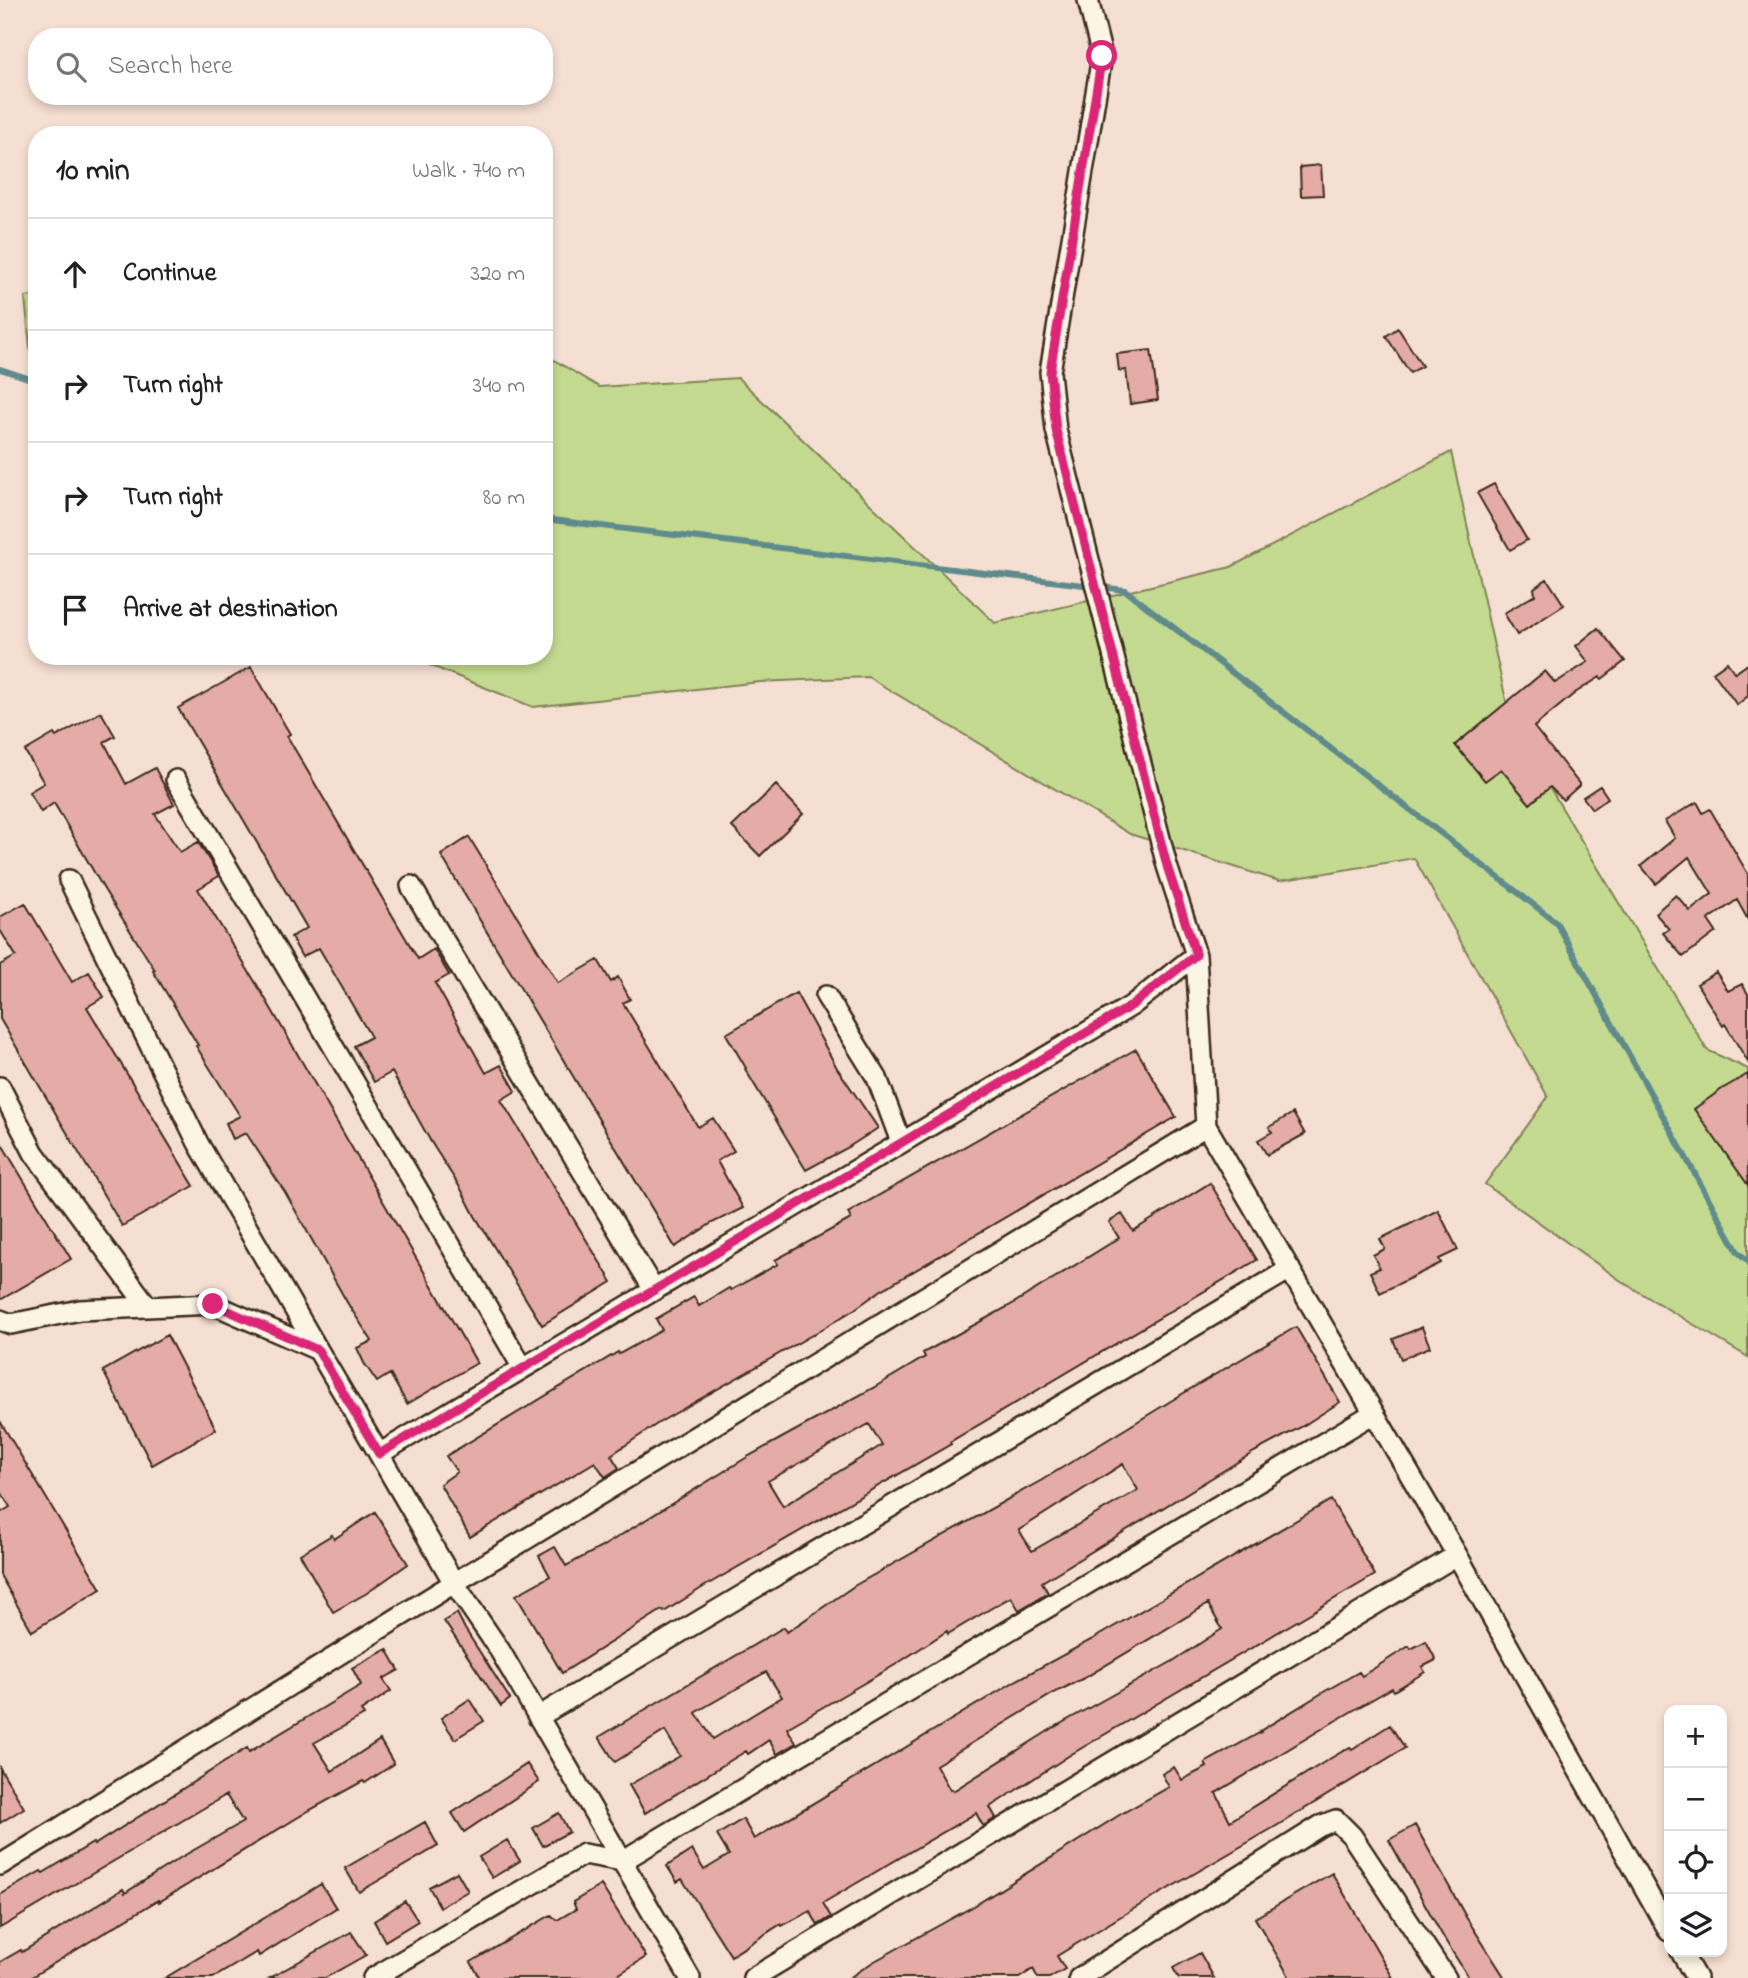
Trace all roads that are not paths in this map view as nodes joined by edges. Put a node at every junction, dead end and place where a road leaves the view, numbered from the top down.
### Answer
1 (1088, 0) edge
2 (176, 780) dead end
3 (69, 880) dead end
4 (411, 886) dead end
5 (1196, 955) junction
6 (826, 996) dead end
7 (0, 1087) edge
8 (1206, 1126) junction
9 (901, 1142) junction
10 (1290, 1269) junction
11 (654, 1290) junction
12 (148, 1307) junction
13 (0, 1321) edge
14 (318, 1350) junction
15 (523, 1368) junction
16 (1374, 1413) junction
17 (379, 1454) junction
18 (1457, 1555) junction
19 (454, 1583) junction
20 (538, 1717) junction
21 (622, 1861) junction
22 (0, 1865) edge
23 (1664, 1922) edge
24 (1684, 1957) edge
25 (373, 1978) edge
26 (690, 1978) edge
27 (753, 1978) edge
28 (1079, 1978) edge
29 (1446, 1978) edge
30 (1696, 1978) edge

1 - 5 street
2 - 15 street
3 - 14 street
4 - 11 street
5 - 8 street
5 - 9 street
6 - 9 street
7 - 12 street
8 - 10 street
8 - 19 street
9 - 11 street
10 - 16 street
10 - 20 street
11 - 15 street
12 - 13 street
12 - 14 street
14 - 17 street
15 - 17 street
16 - 18 street
16 - 21 street
17 - 19 street
18 - 23 street
18 - 27 street
19 - 20 street
19 - 22 street
20 - 21 street
21 - 25 street
21 - 26 street
24 - 30 street
28 - 29 street

